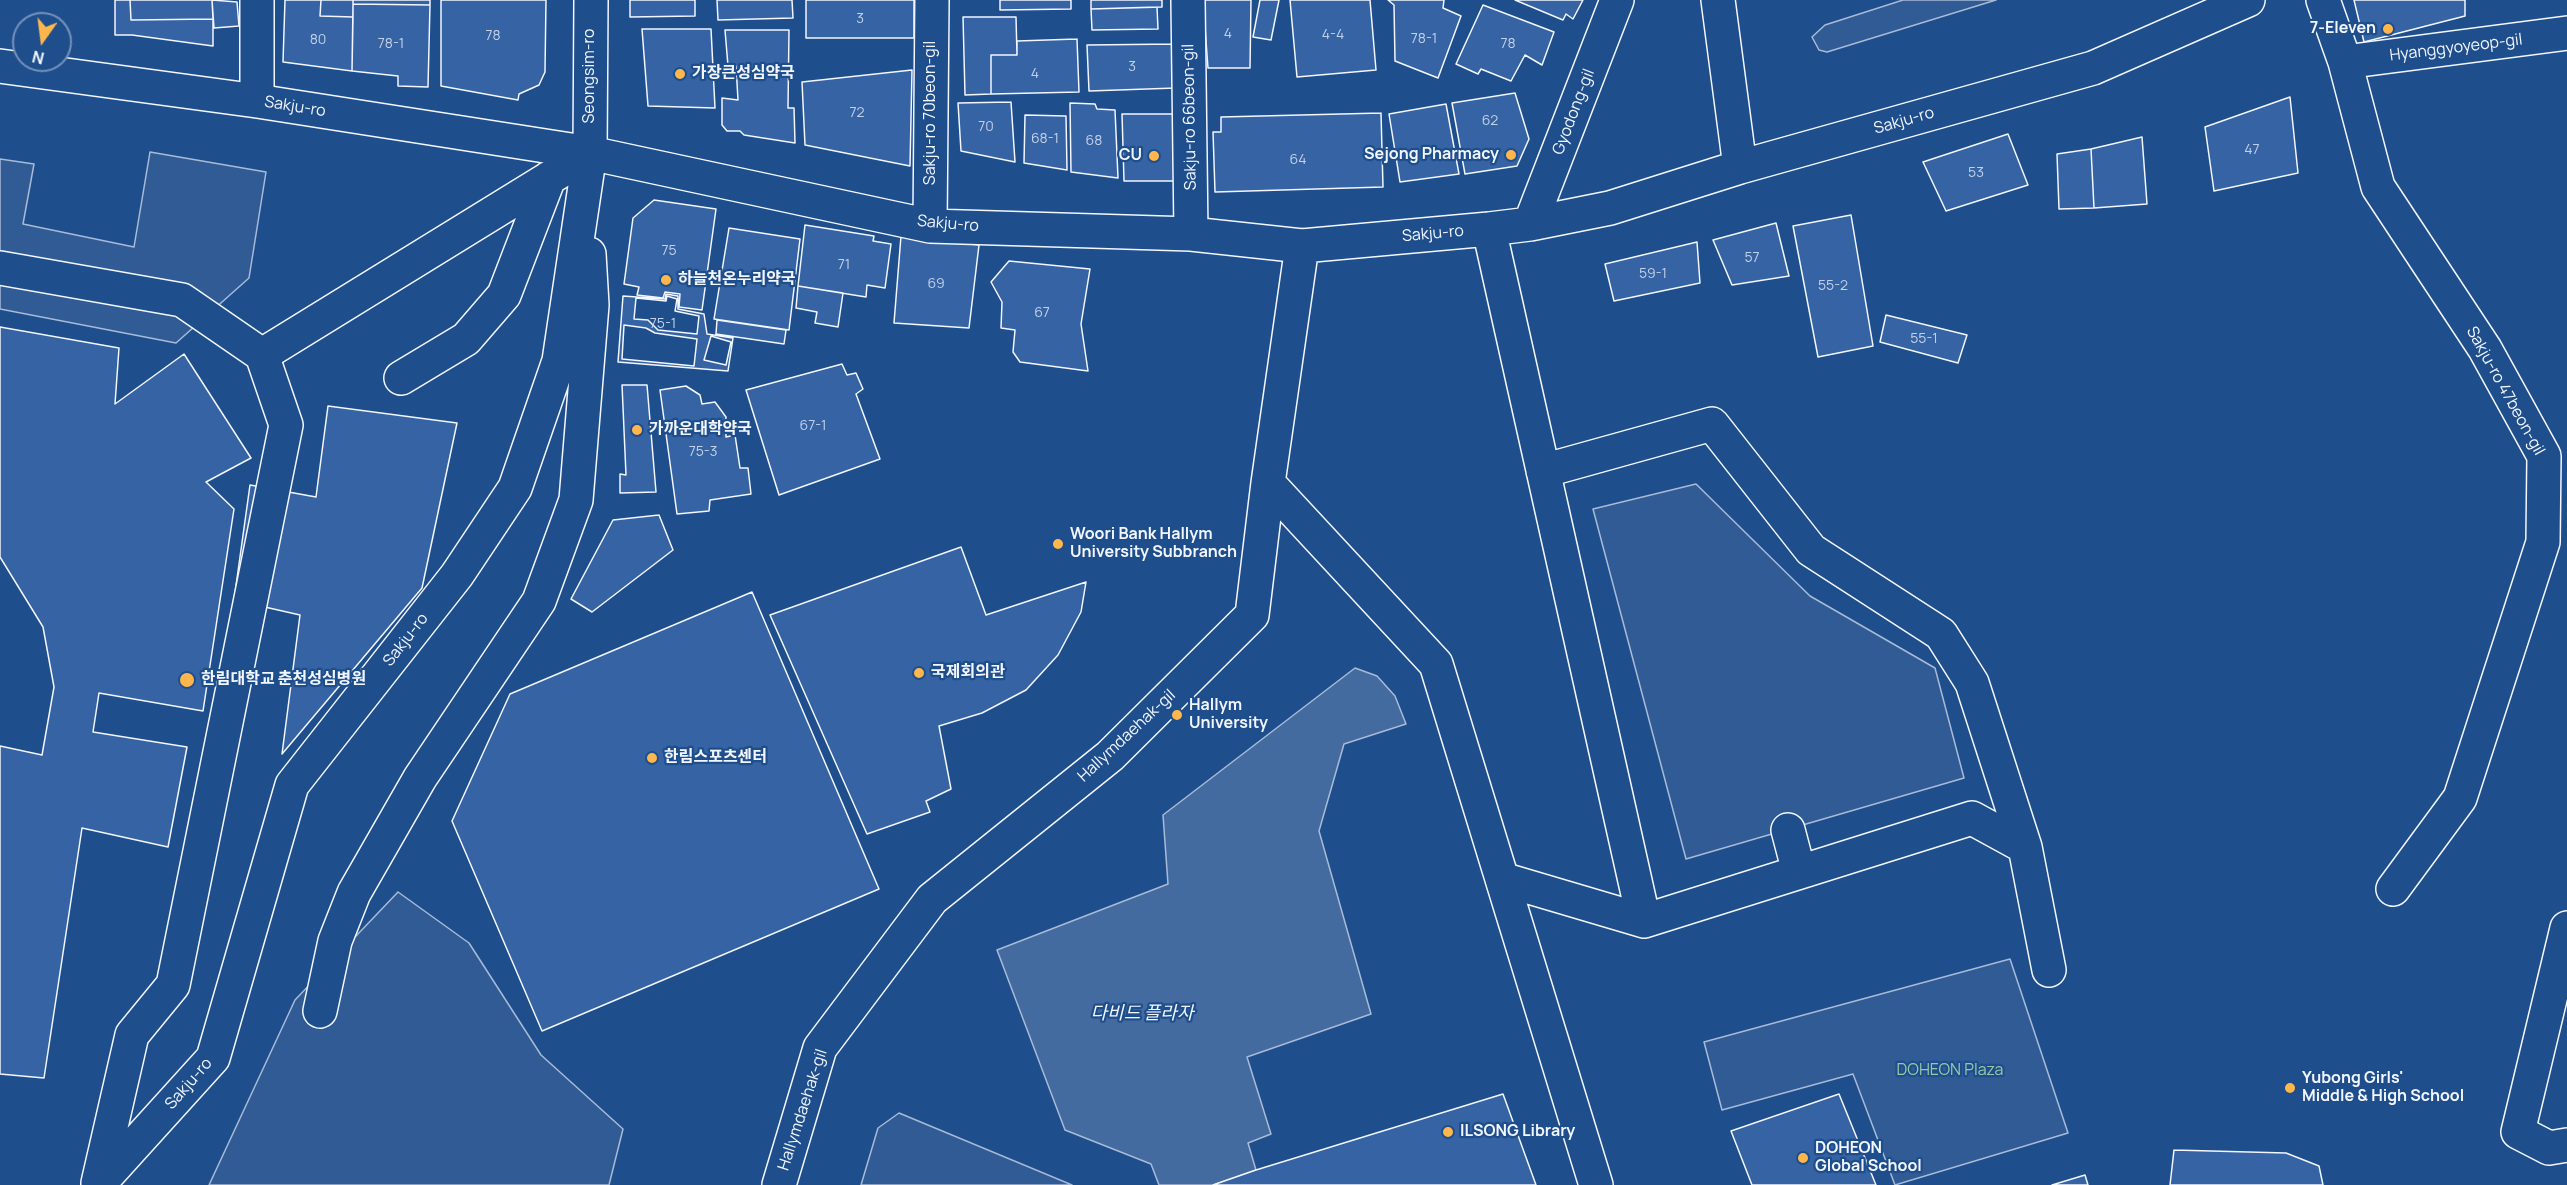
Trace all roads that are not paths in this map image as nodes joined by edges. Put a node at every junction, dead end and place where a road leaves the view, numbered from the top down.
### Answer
1 (257, 0) edge
2 (591, 0) edge
3 (932, 0) edge
4 (1188, 0) edge
5 (1617, 0) edge
6 (1718, 0) edge
7 (2248, 0) edge
8 (2323, 0) edge
9 (2567, 33) edge
10 (2345, 62) junction
11 (0, 66) edge
12 (257, 101) junction
13 (590, 153) junction
14 (1740, 167) junction
15 (549, 178) junction
16 (584, 192) junction
17 (1530, 224) junction
18 (930, 226) junction
19 (1489, 229) junction
20 (1191, 234) junction
21 (1302, 246) junction
22 (0, 268) edge
23 (262, 355) junction
24 (401, 378) dead end
25 (1543, 471) junction
26 (1268, 483) junction
27 (1788, 830) dead end
28 (2025, 847) junction
29 (1799, 872) junction
30 (1502, 879) junction
31 (2393, 889) dead end
32 (1644, 921) junction
33 (2567, 928) edge
34 (2049, 970) dead end
35 (320, 1011) dead end
36 (2567, 1145) edge
37 (98, 1185) edge
38 (779, 1185) edge
39 (1596, 1185) edge

1 - 12 street
2 - 13 street, Seongsim-ro
3 - 18 street, Sakju-ro 70beon-gil
4 - 20 street, Sakju-ro 66beon-gil
5 - 17 street, Gyodong-gil
6 - 14 street
7 - 14 street, Sakju-ro
8 - 10 street, Sakju-ro 47beon-gil
9 - 10 street, Hyanggyoyeop-gil
10 - 31 street, Sakju-ro 47beon-gil
11 - 12 street, Sakju-ro
12 - 13 street, Sakju-ro
13 - 15 street
13 - 16 street, Sakju-ro
13 - 18 street, Sakju-ro
14 - 17 street, Sakju-ro
15 - 23 street
15 - 24 street
16 - 35 street
16 - 37 street, Sakju-ro
17 - 19 street, Sakju-ro
18 - 20 street, Sakju-ro
19 - 21 street, Sakju-ro
19 - 25 street
20 - 21 street, Sakju-ro
21 - 26 street, Hallymdaehak-gil
22 - 23 street
23 - 37 street
25 - 28 street
25 - 32 street
26 - 30 street
26 - 38 street, Hallymdaehak-gil
27 - 29 street
28 - 29 street
28 - 34 street
29 - 32 street
30 - 32 street
30 - 39 street
33 - 36 street

